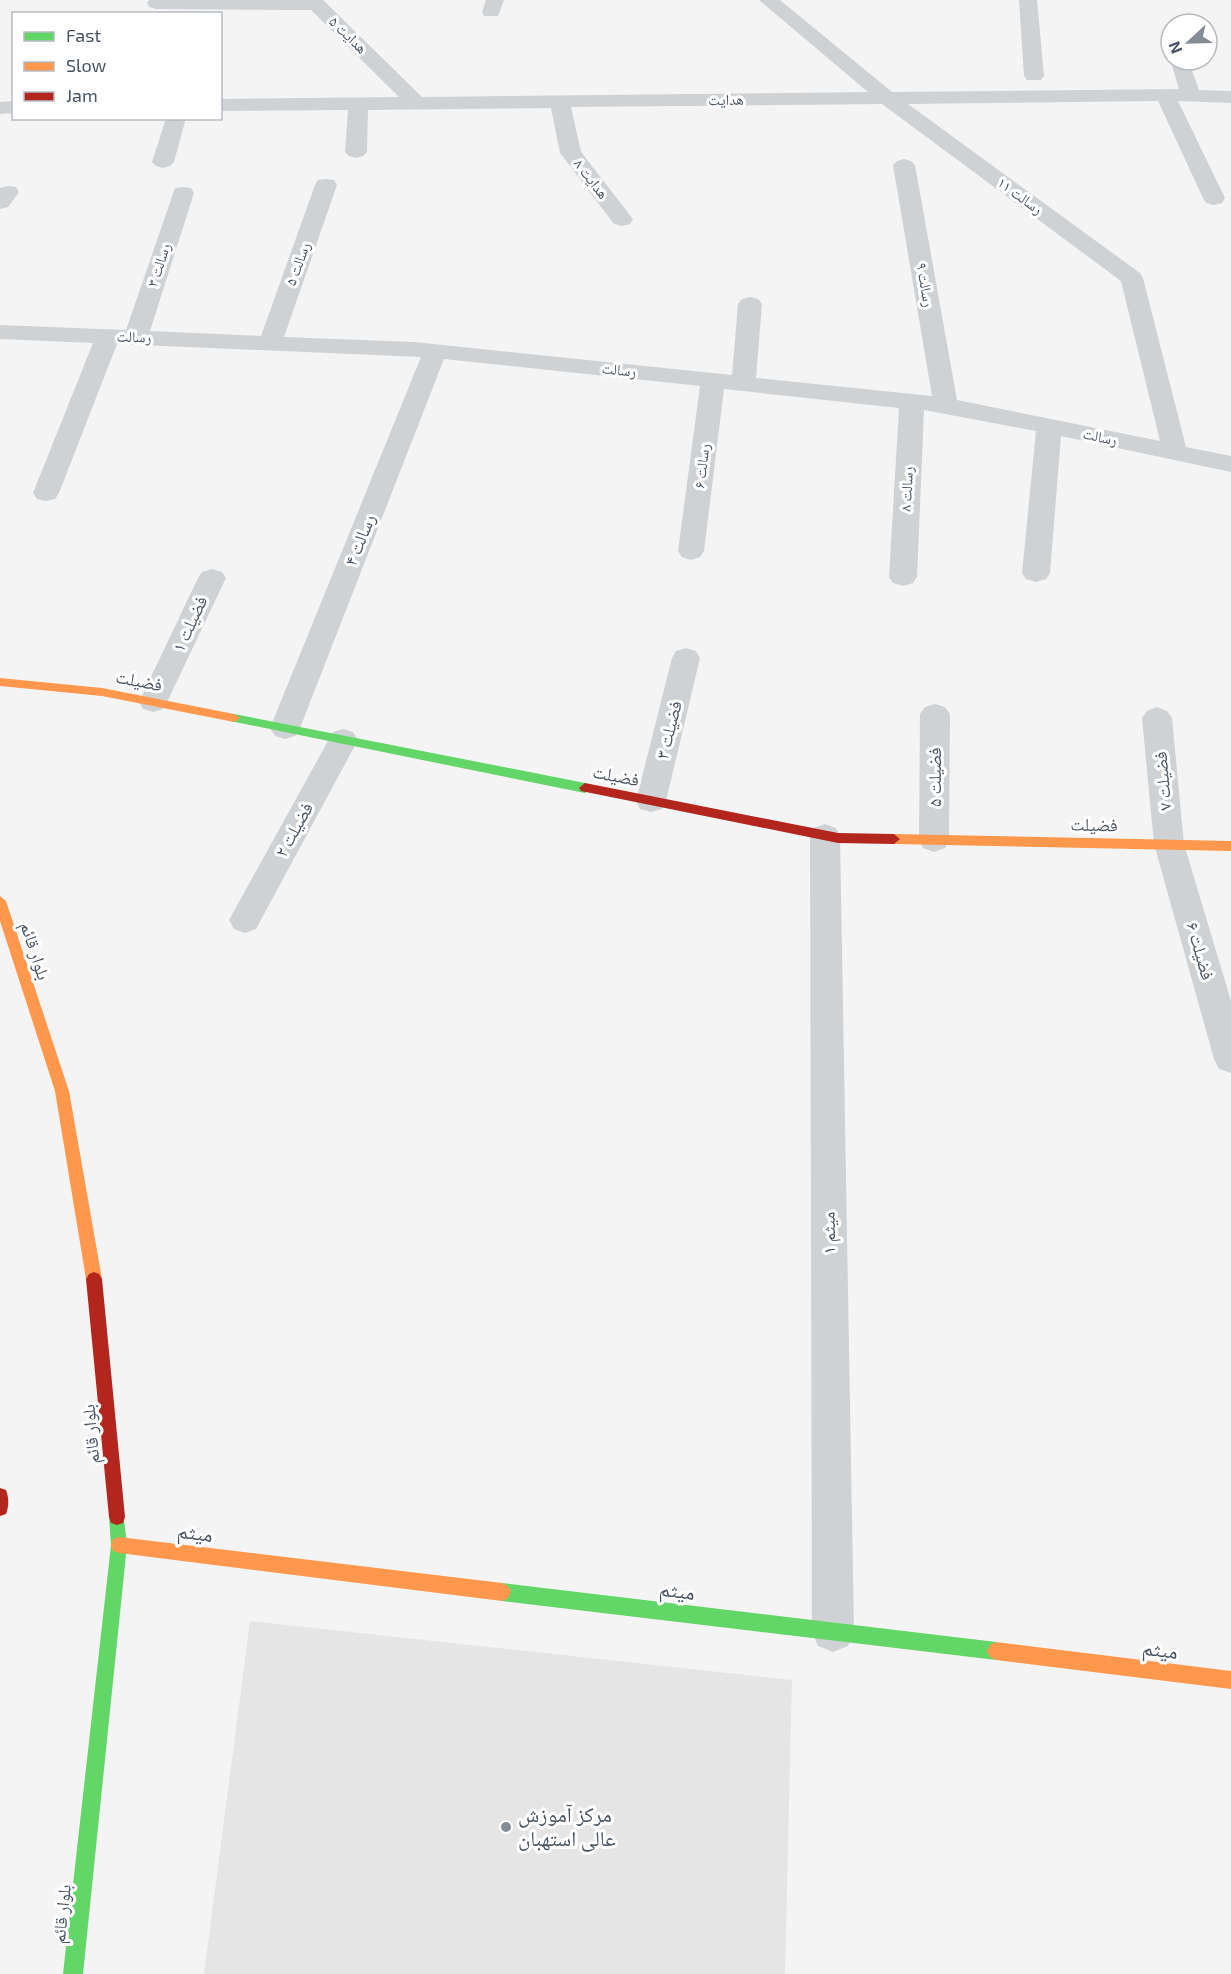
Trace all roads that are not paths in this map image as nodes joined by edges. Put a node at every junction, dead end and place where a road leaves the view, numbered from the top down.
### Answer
1 (768, 0) edge
2 (1028, 0) edge
3 (314, 2) edge
4 (156, 3) dead end
5 (1184, 72) edge
6 (1035, 76) dead end
7 (1165, 95) junction
8 (1191, 96) junction
9 (1231, 97) edge
10 (887, 98) junction
11 (560, 102) junction
12 (417, 103) junction
13 (358, 104) junction
14 (222, 105) edge
15 (175, 120) edge
16 (356, 152) dead end
17 (163, 162) dead end
18 (904, 165) dead end
19 (326, 185) dead end
20 (183, 193) dead end
21 (1214, 198) dead end
22 (622, 219) dead end
23 (750, 304) dead end
24 (0, 332) edge
25 (108, 336) junction
26 (135, 337) junction
27 (270, 343) junction
28 (435, 351) junction
29 (713, 380) junction
30 (743, 384) junction
31 (912, 402) junction
32 (946, 405) junction
33 (1049, 427) junction
34 (1175, 453) junction
35 (1231, 464) edge
36 (46, 494) dead end
37 (691, 551) dead end
38 (1036, 573) dead end
39 (903, 577) dead end
40 (212, 578) dead end
41 (686, 658) dead end
42 (0, 682) edge
43 (153, 702) junction
44 (935, 714) dead end
45 (1157, 718) dead end
46 (285, 728) junction
47 (343, 740) junction
48 (651, 801) junction
49 (825, 836) junction
50 (934, 840) junction
51 (1169, 844) junction
52 (1231, 846) edge
53 (0, 901) edge
54 (245, 920) dead end
55 (1231, 1059) edge
56 (0, 1496) edge
57 (0, 1506) edge
58 (119, 1545) junction
59 (833, 1631) junction
60 (1231, 1680) edge
61 (73, 1974) edge

1 - 10 street, رسالت ۱۱
2 - 6 street
3 - 4 street, هدایت ۵
3 - 12 street, هدایت ۵
5 - 8 street
7 - 8 street, هدایت
7 - 10 street, هدایت
7 - 21 street
8 - 9 street, هدایت
10 - 11 street, هدایت
10 - 34 street, رسالت ۱۱
11 - 12 street, هدایت
11 - 22 street, هدایت ۸
12 - 13 street, هدایت
13 - 14 street, هدایت
13 - 16 street
15 - 17 street
18 - 32 street, رسالت ۹
19 - 27 street, رسالت ۵
20 - 26 street, رسالت ۳
23 - 30 street
24 - 25 street, رسالت
25 - 26 street, رسالت
25 - 36 street
26 - 27 street, رسالت
27 - 28 street, رسالت
28 - 29 street, رسالت
28 - 46 street, رسالت ۴
29 - 30 street, رسالت
29 - 37 street, رسالت ۶
30 - 31 street, رسالت
31 - 32 street, رسالت
31 - 39 street, رسالت ۸
32 - 33 street, رسالت
33 - 34 street, رسالت
33 - 38 street
34 - 35 street, رسالت
40 - 43 street, فضیلت ۱
41 - 48 street, فضیلت ۳
42 - 43 street, فضیلت
43 - 46 street, فضیلت
44 - 50 street, فضیلت ۵
45 - 51 street, فضیلت ۷
46 - 47 street, فضیلت
47 - 48 street, فضیلت
47 - 54 street, فضیلت ۲
48 - 49 street, فضیلت
49 - 50 street, فضیلت
49 - 59 street, میثم ۱
50 - 51 street, فضیلت
51 - 52 street, فضیلت
51 - 55 street, فضیلت ۶
53 - 58 street, بلوار قائم
56 - 57 street
58 - 59 street, میثم
58 - 61 street, بلوار قائم
59 - 60 street, میثم

